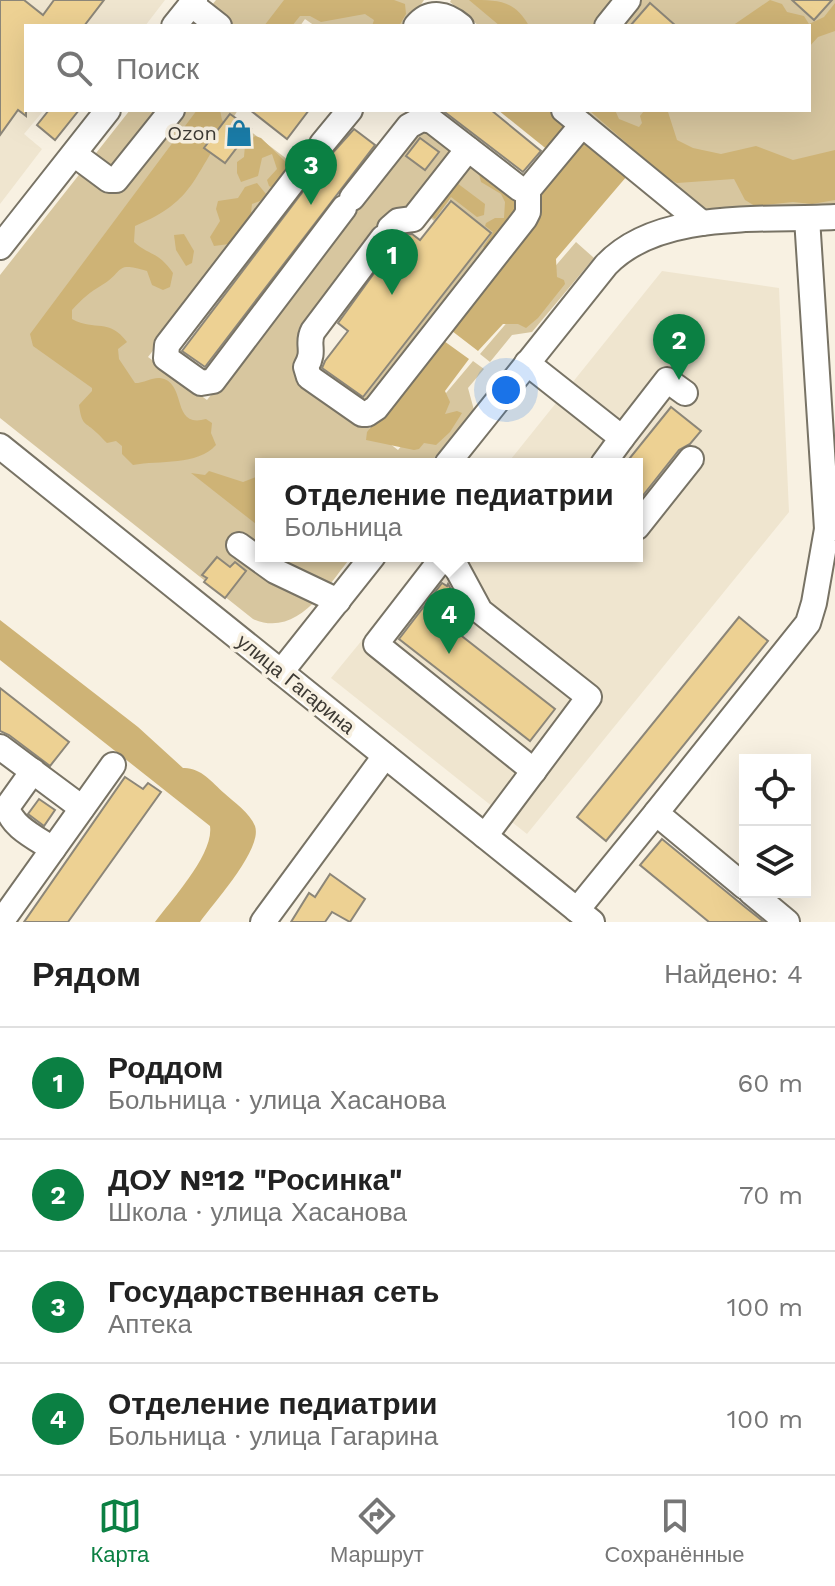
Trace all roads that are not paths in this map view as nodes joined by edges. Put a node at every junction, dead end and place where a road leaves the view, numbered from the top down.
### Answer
1 (628, 0) edge
2 (193, 2) edge
3 (176, 24) edge
4 (217, 24) edge
5 (419, 24) edge
6 (458, 24) edge
7 (609, 24) edge
8 (106, 112) edge
9 (170, 112) edge
10 (348, 112) edge
11 (573, 117) edge
12 (468, 149) junction
13 (74, 154) junction
14 (528, 190) junction
15 (835, 217) edge
16 (807, 218) junction
17 (702, 223) junction
18 (0, 247) edge
19 (527, 363) junction
20 (685, 393) dead end
21 (622, 438) junction
22 (0, 446) edge
23 (452, 458) edge
24 (607, 458) edge
25 (691, 459) dead end
26 (643, 519) edge
27 (831, 529) edge
28 (239, 545) dead end
29 (255, 557) edge
30 (263, 562) edge
31 (368, 562) edge
32 (440, 562) edge
33 (454, 562) edge
34 (338, 601) junction
35 (281, 672) junction
36 (0, 747) edge
37 (385, 756) junction
38 (113, 765) dead end
39 (33, 771) junction
40 (534, 771) junction
41 (82, 808) junction
42 (656, 813) junction
43 (485, 836) junction
44 (53, 849) junction
45 (739, 882) edge
46 (758, 898) edge
47 (584, 916) edge
48 (1, 922) edge
49 (263, 922) edge
50 (787, 922) edge

1 - 7 street
2 - 3 street
2 - 4 street
5 - 6 street
8 - 13 street
9 - 13 street
10 - 12 street
11 - 14 street
11 - 17 street
12 - 14 street
12 - 14 street
13 - 18 street
15 - 16 street
16 - 17 street
16 - 27 street
17 - 19 street
19 - 21 street
19 - 23 street
20 - 21 street
21 - 24 street
22 - 35 street, улица Гагарина
25 - 26 street
27 - 42 street
28 - 29 street
30 - 34 street
31 - 34 street
32 - 40 street
33 - 40 street
34 - 35 street
35 - 37 street, улица Гагарина
36 - 39 street
37 - 43 street, улица Гагарина
37 - 49 street
38 - 41 street
39 - 41 street
39 - 44 street
40 - 43 street
41 - 44 street
42 - 45 street
42 - 47 street
43 - 47 street, улица Гагарина
44 - 48 street
46 - 50 street

